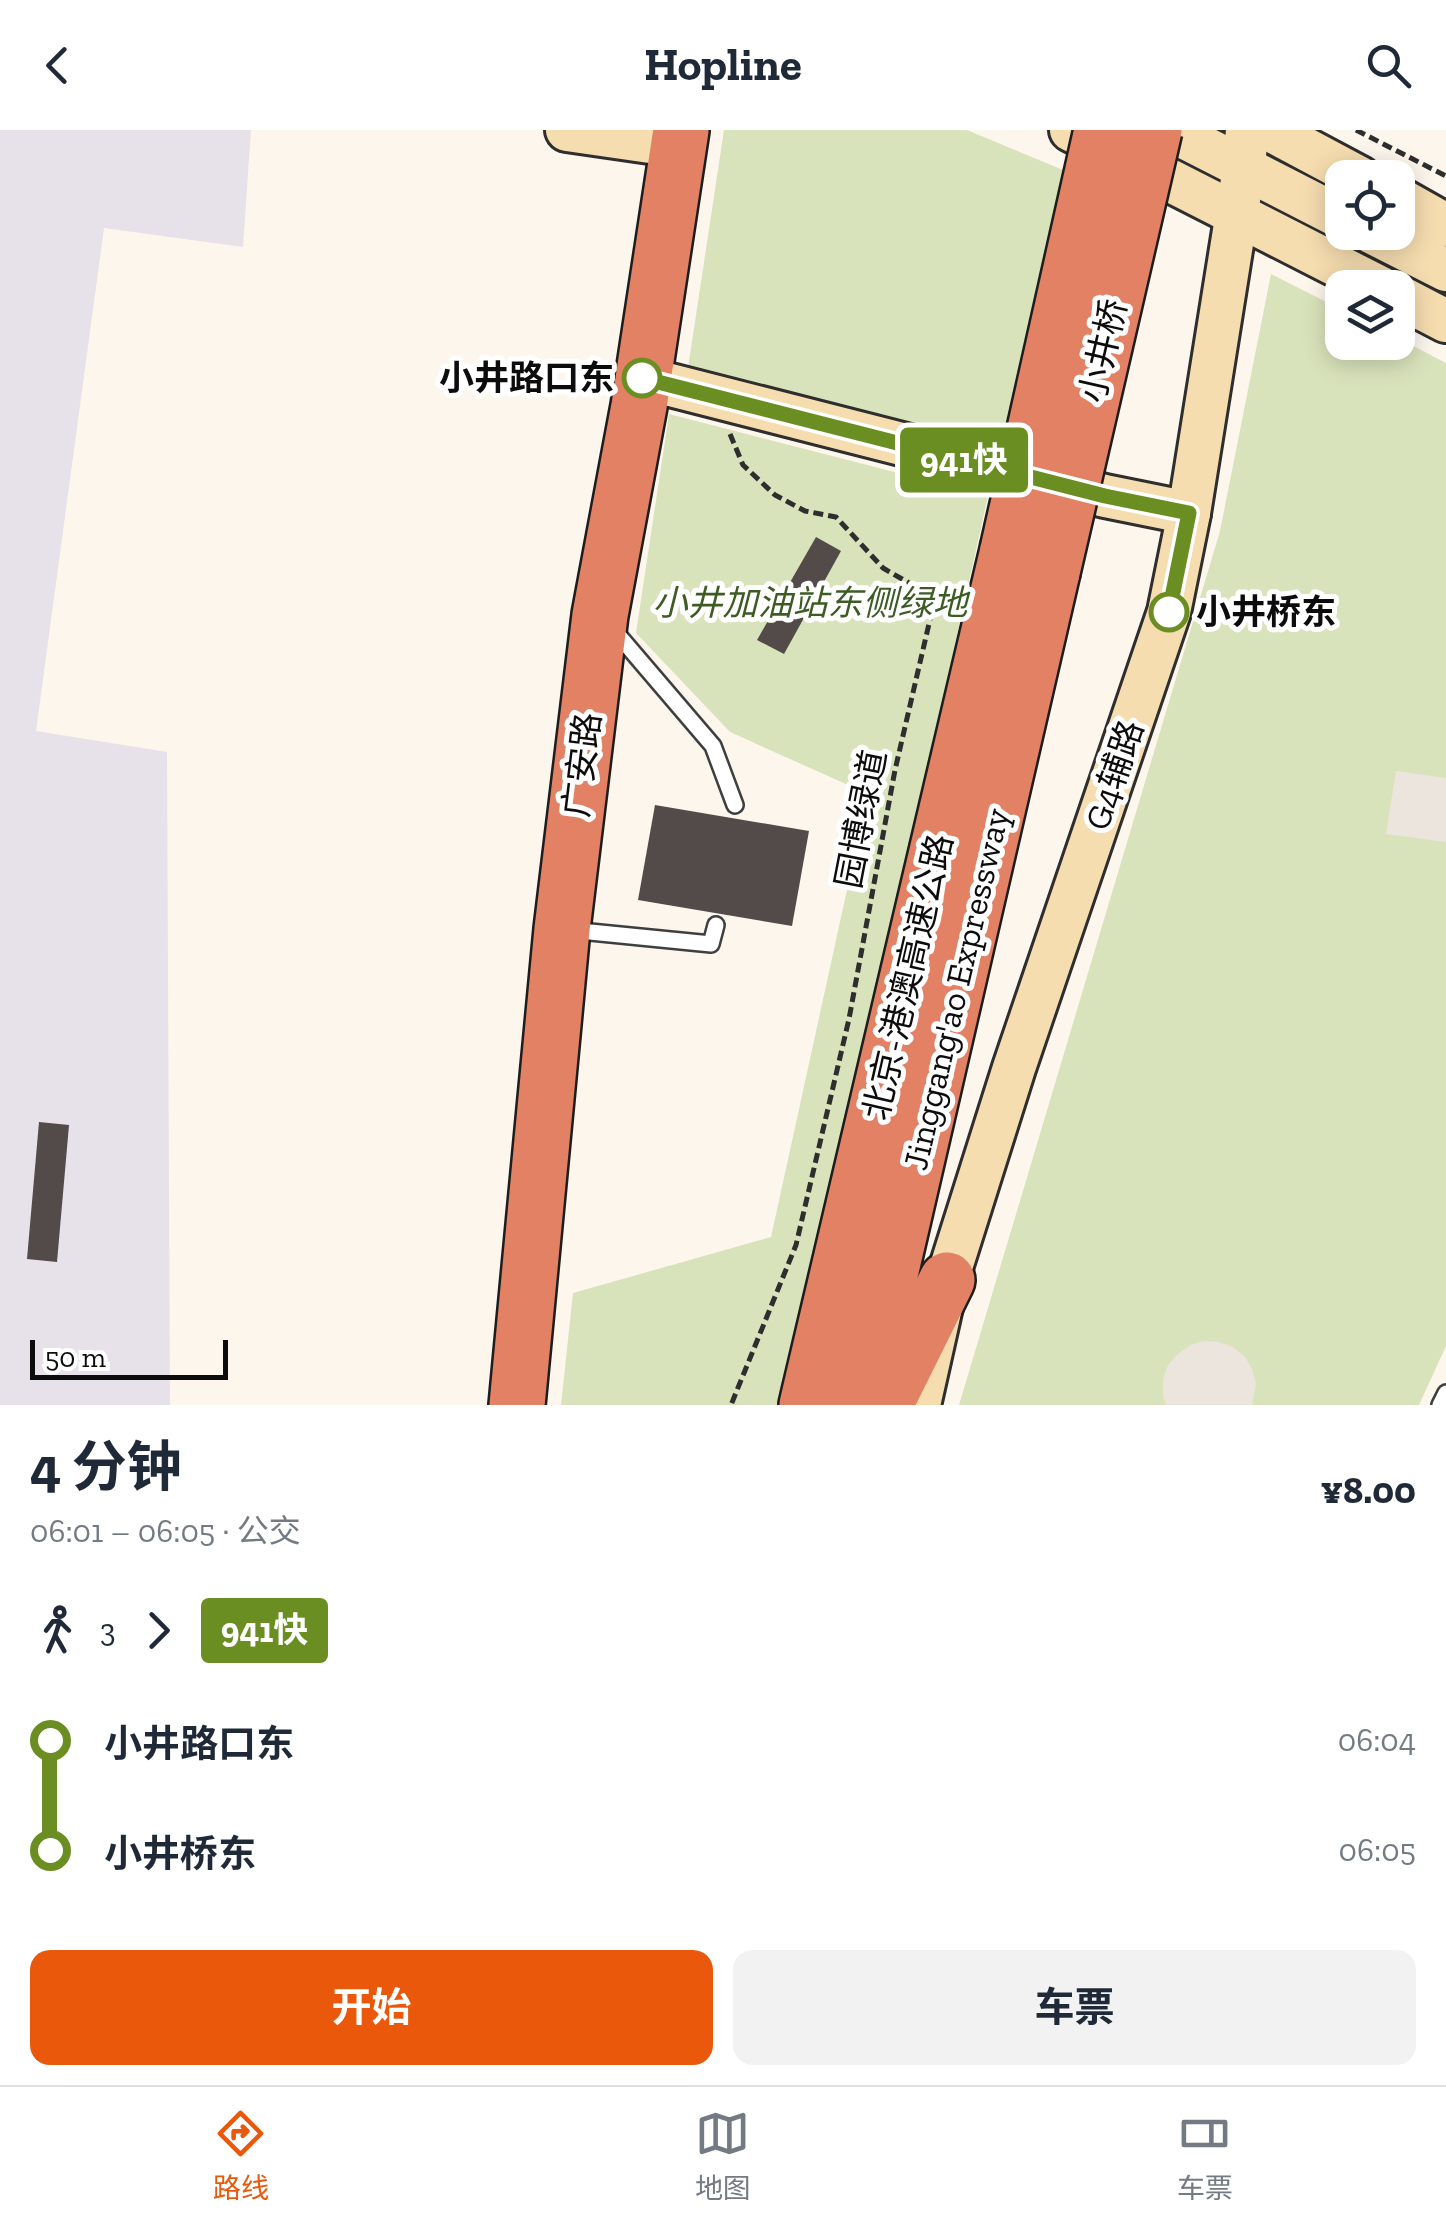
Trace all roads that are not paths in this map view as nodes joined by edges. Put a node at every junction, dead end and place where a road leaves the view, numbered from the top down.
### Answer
1 (567, 130) edge
2 (1071, 130) edge
3 (1102, 130) edge
4 (1154, 130) edge
5 (1170, 130) edge
6 (1270, 130) edge
7 (680, 138) edge
8 (1246, 149) edge
9 (1326, 160) edge
10 (1325, 206) edge
11 (1415, 208) edge
12 (1237, 212) junction
13 (1446, 225) edge
14 (1407, 250) edge
15 (1347, 270) edge
16 (1446, 270) edge
17 (1415, 305) edge
18 (1446, 321) edge
19 (642, 378) junction
20 (1189, 513) junction
21 (1030, 561) junction
22 (600, 615) junction
23 (735, 805) dead end
24 (716, 925) dead end
25 (562, 929) junction
26 (947, 1280) junction
27 (1446, 1394) edge
28 (516, 1405) edge
29 (807, 1405) edge
30 (860, 1405) edge
31 (884, 1405) edge
32 (919, 1405) edge
33 (1440, 1405) edge

1 - 7 street
2 - 12 street
3 - 21 highway, 小井桥, bridge
4 - 21 highway, 小井桥, bridge
5 - 8 street
6 - 9 street
7 - 19 highway, 广安路
8 - 10 street
8 - 12 street, G4辅路
11 - 13 street
12 - 15 street
12 - 20 street, G4辅路
14 - 16 street
17 - 18 street
19 - 20 street
19 - 22 highway, 广安路
20 - 26 street, G4辅路
21 - 29 highway, 北京-港澳高速公路
21 - 30 highway, Jinggang'ao Expressway
22 - 23 lane
22 - 25 highway, 广安路
24 - 25 lane
25 - 28 highway, 广安路
26 - 31 highway
26 - 32 street, G4辅路
27 - 33 lane

